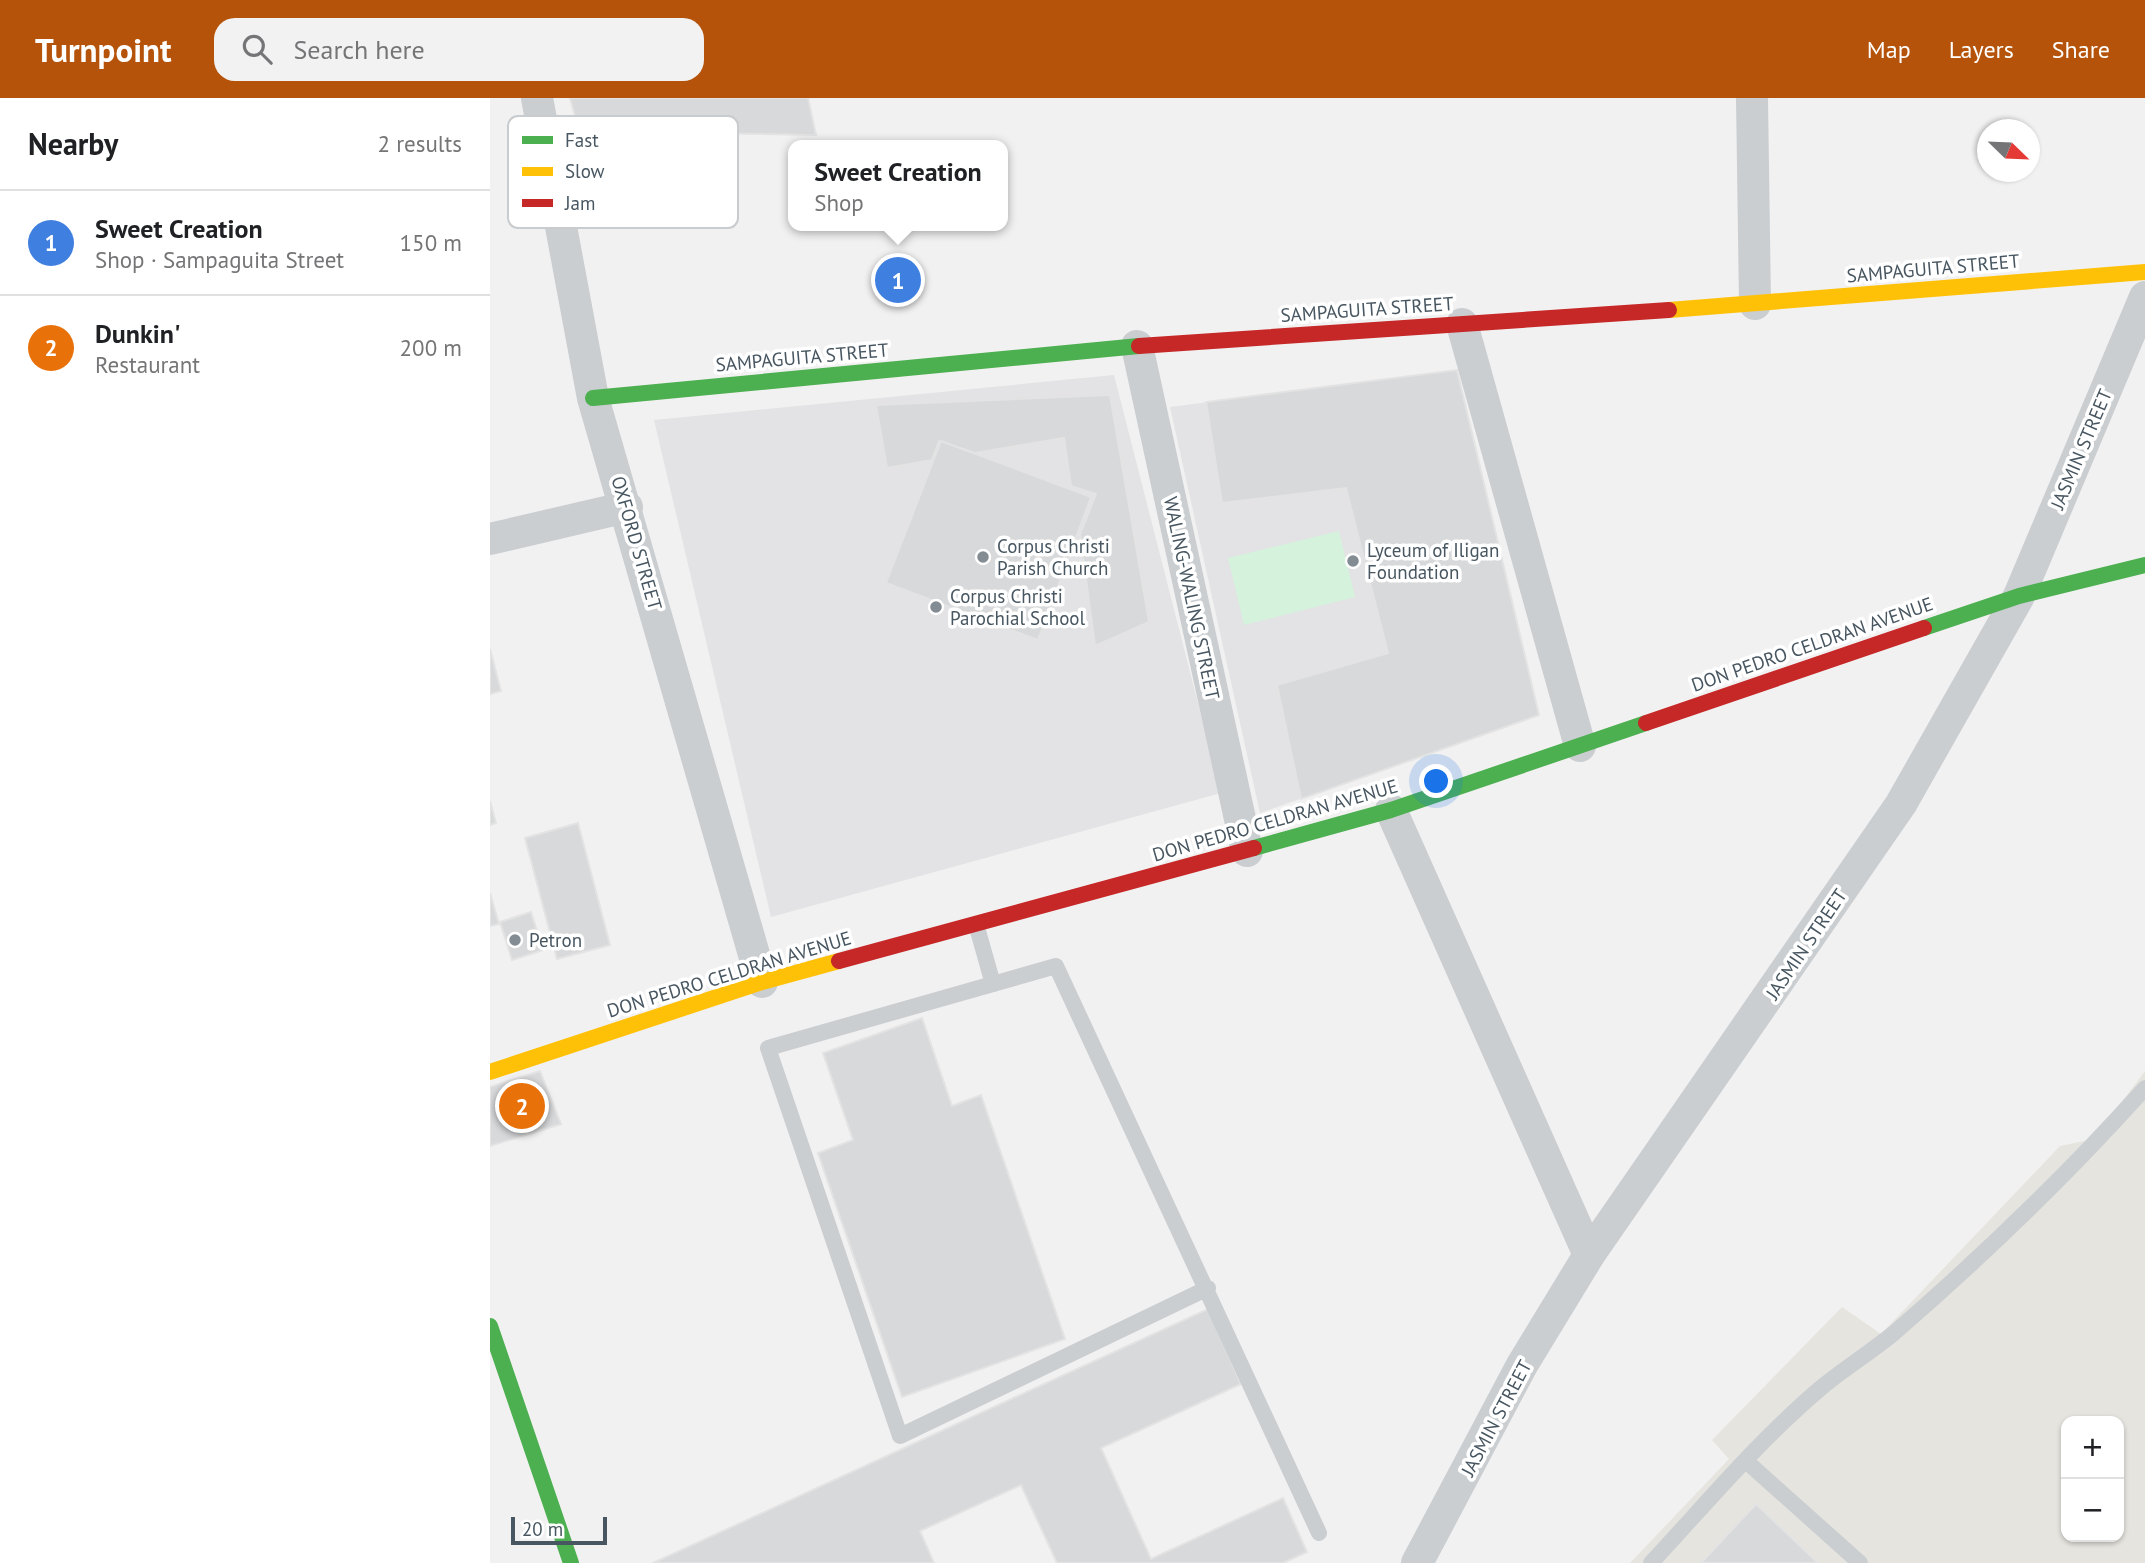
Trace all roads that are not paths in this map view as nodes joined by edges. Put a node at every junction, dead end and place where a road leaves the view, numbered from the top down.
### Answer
1 (537, 98) edge
2 (1752, 98) edge
3 (540, 116) edge
4 (561, 228) edge
5 (2145, 272) edge
6 (2145, 297) edge
7 (1755, 304) junction
8 (1462, 324) junction
9 (1137, 346) junction
10 (593, 398) junction
11 (627, 507) junction
12 (490, 539) edge
13 (2145, 565) edge
14 (2019, 596) junction
15 (1580, 746) junction
16 (1391, 810) junction
17 (1247, 851) junction
18 (976, 924) junction
19 (762, 982) junction
20 (993, 984) junction
21 (490, 1072) edge
22 (2145, 1088) edge
23 (1589, 1255) junction
24 (1208, 1288) junction
25 (490, 1326) edge
26 (1746, 1461) junction
27 (1319, 1532) dead end
28 (571, 1563) edge
29 (1417, 1563) edge
30 (1651, 1563) edge
31 (1860, 1563) edge

1 - 3 street, OXFORD STREET
2 - 7 street
4 - 10 street, OXFORD STREET
5 - 7 main road, SAMPAGUITA STREET
6 - 14 street, JASMIN STREET
7 - 8 main road, SAMPAGUITA STREET
8 - 9 main road, SAMPAGUITA STREET
8 - 15 street
9 - 10 main road, SAMPAGUITA STREET
9 - 17 street, WALING-WALING STREET
10 - 11 street, OXFORD STREET
11 - 12 street
11 - 19 street, OXFORD STREET
13 - 14 main road, DON PEDRO CELDRAN AVENUE
14 - 15 main road, DON PEDRO CELDRAN AVENUE
14 - 23 street, JASMIN STREET
15 - 16 main road, DON PEDRO CELDRAN AVENUE
16 - 17 main road, DON PEDRO CELDRAN AVENUE
16 - 23 street
17 - 18 main road, DON PEDRO CELDRAN AVENUE
18 - 19 main road, DON PEDRO CELDRAN AVENUE
18 - 20 lane
19 - 21 main road, DON PEDRO CELDRAN AVENUE
20 - 24 lane
20 - 24 lane
22 - 26 lane
23 - 29 street, JASMIN STREET
24 - 27 lane
25 - 28 main road
26 - 30 lane
26 - 31 lane

